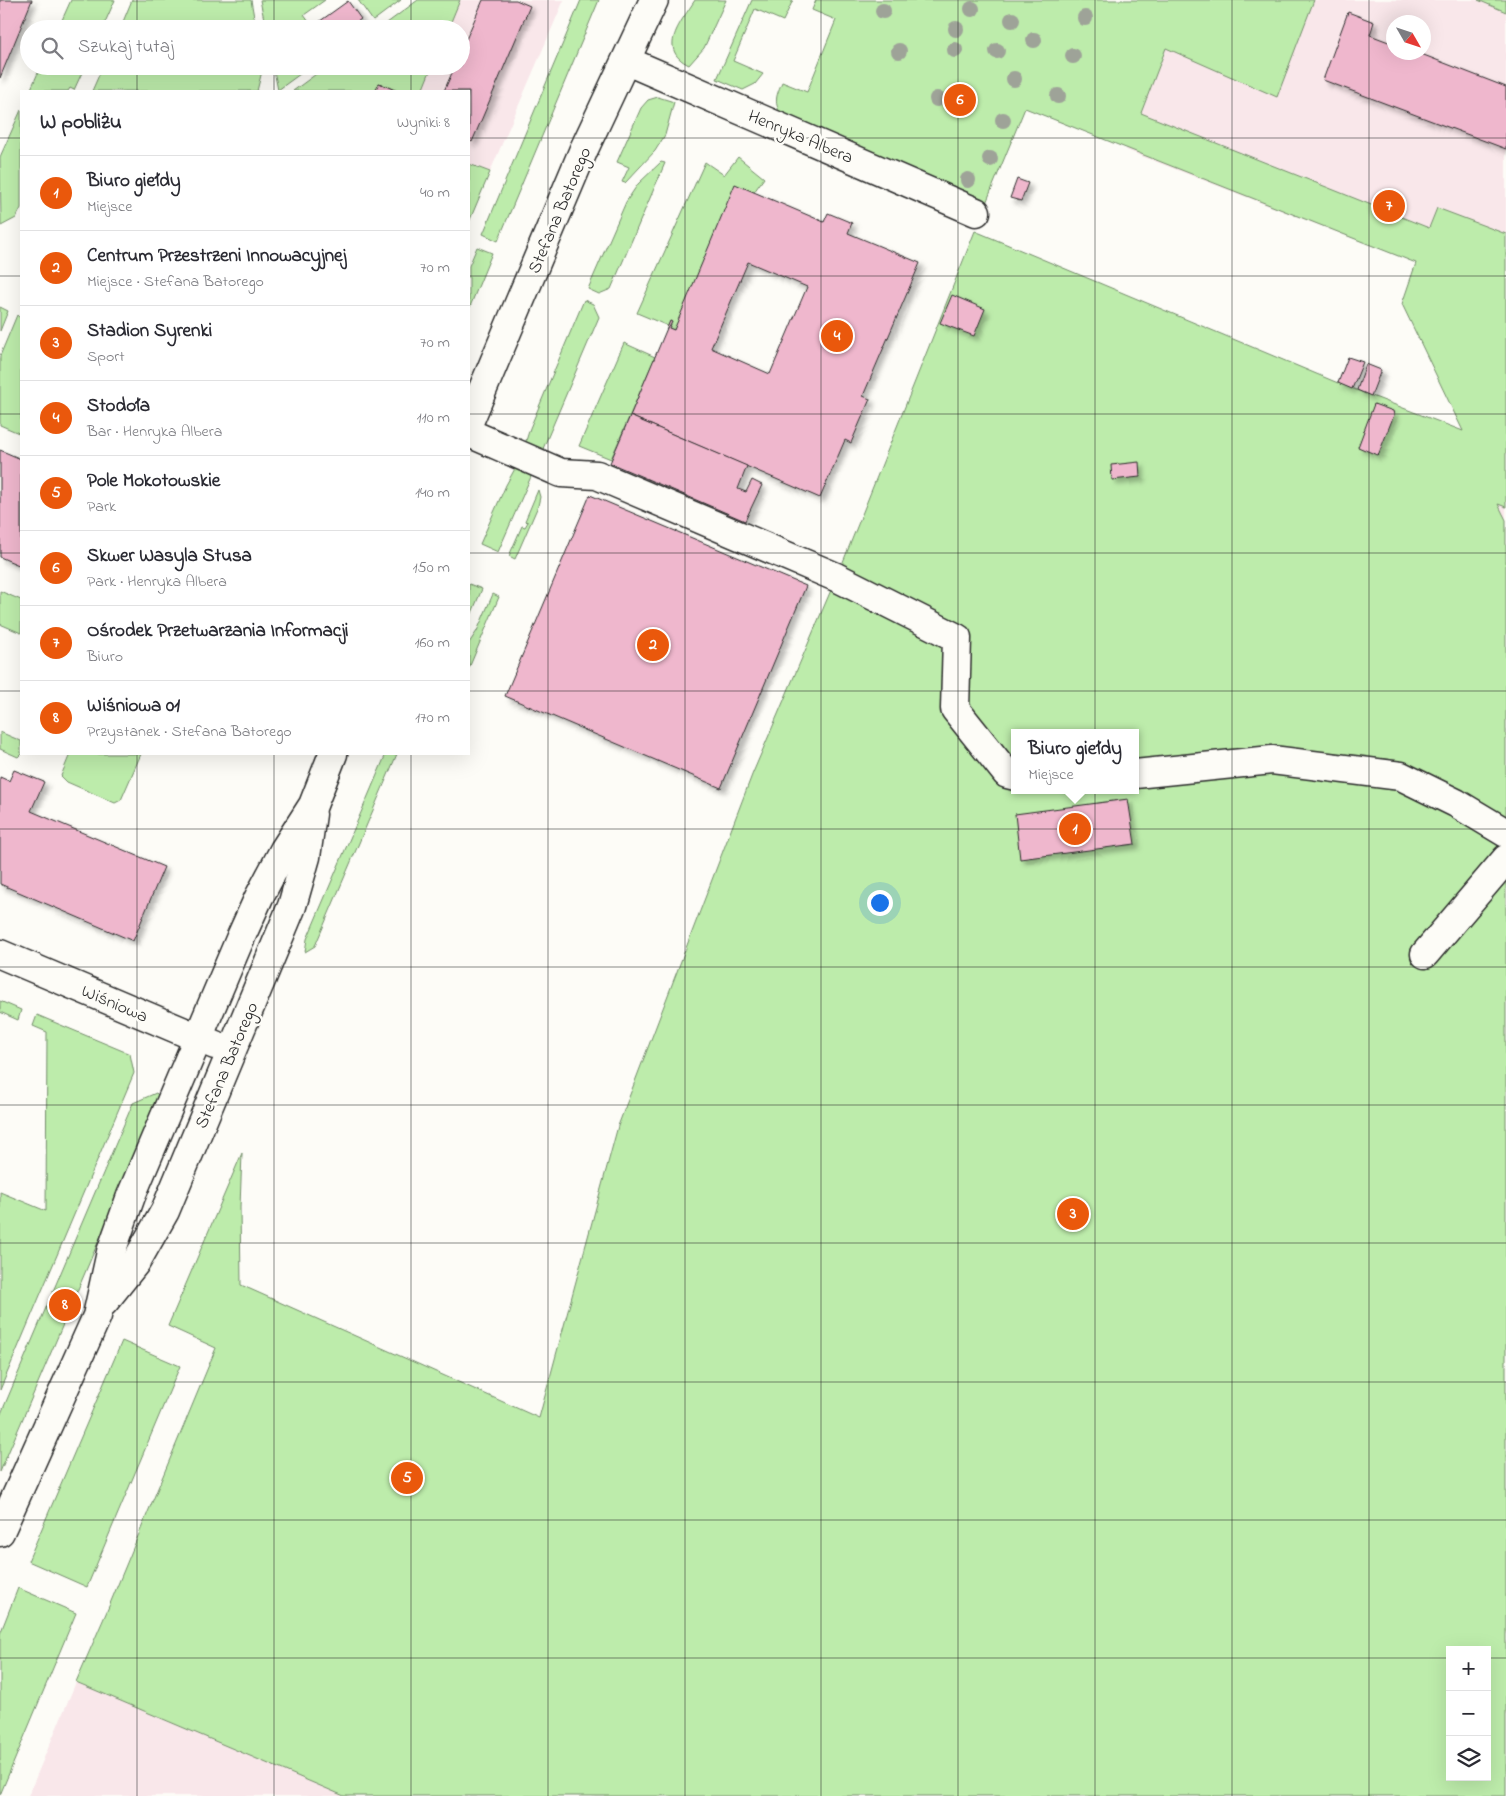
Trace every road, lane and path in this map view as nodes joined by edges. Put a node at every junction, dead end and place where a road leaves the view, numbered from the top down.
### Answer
1 (654, 0) edge
2 (627, 61) junction
3 (976, 212) dead end
4 (470, 420) edge
5 (470, 433) edge
6 (333, 755) edge
7 (1139, 774) edge
8 (1011, 775) edge
9 (313, 805) junction
10 (1506, 833) edge
11 (1506, 859) edge
12 (0, 954) edge
13 (1425, 954) dead end
14 (198, 1038) junction
15 (231, 1051) junction
16 (100, 1308) junction
17 (0, 1532) edge

1 - 2 street, Stefana Batorego
2 - 3 street, Henryka Albera
2 - 4 street, Stefana Batorego
5 - 8 street
6 - 9 street, Stefana Batorego
7 - 10 street
9 - 14 street, Stefana Batorego
9 - 15 street, Stefana Batorego
11 - 13 street
12 - 14 street, Wiśniowa
14 - 15 street, Wiśniowa
14 - 16 street, Stefana Batorego
15 - 16 street, Stefana Batorego
16 - 17 street, Stefana Batorego

